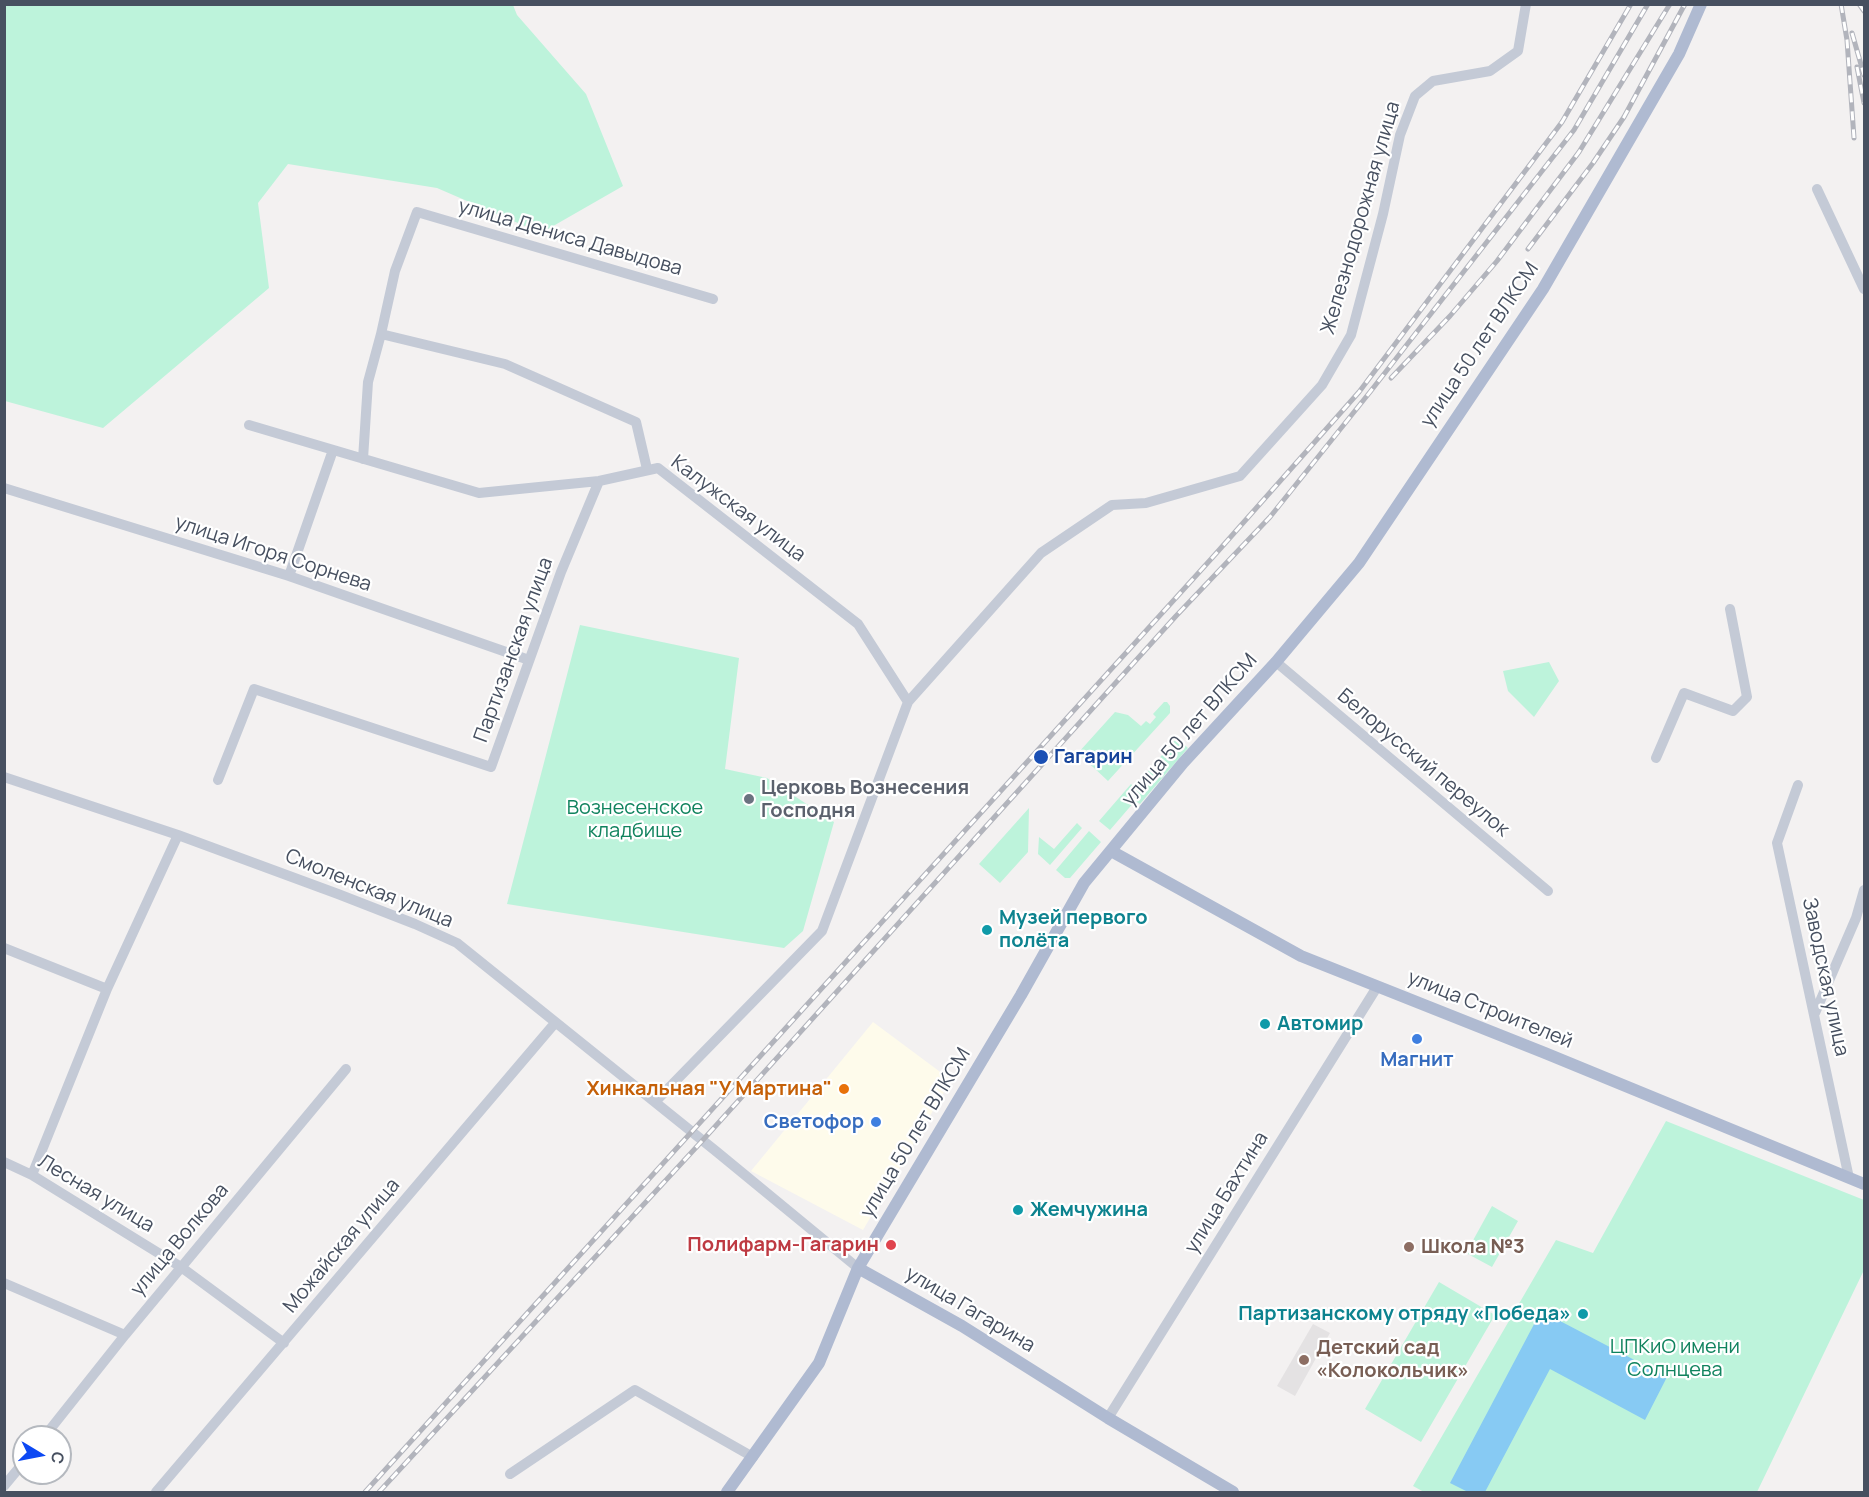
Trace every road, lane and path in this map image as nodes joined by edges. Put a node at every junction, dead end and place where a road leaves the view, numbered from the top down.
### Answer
1 (1526, 4) edge
2 (1701, 4) edge
3 (1817, 189) dead end
4 (1864, 289) edge
5 (713, 299) dead end
6 (381, 334) junction
7 (249, 425) dead end
8 (333, 450) junction
9 (363, 459) junction
10 (647, 469) junction
11 (599, 481) junction
12 (4, 488) edge
13 (288, 576) junction
14 (1730, 609) dead end
15 (529, 660) junction
16 (1276, 663) junction
17 (908, 702) junction
18 (1656, 758) dead end
19 (4, 777) edge
20 (218, 780) dead end
21 (1798, 785) dead end
22 (178, 835) junction
23 (1111, 851) junction
24 (1864, 890) edge
25 (1548, 891) dead end
26 (4, 948) edge
27 (1377, 987) junction
28 (107, 989) junction
29 (1815, 1013) junction
30 (555, 1023) junction
31 (346, 1068) dead end
32 (656, 1102) junction
33 (702, 1140) joint
34 (4, 1162) edge
35 (32, 1175) junction
36 (1849, 1178) junction
37 (1864, 1184) edge
38 (181, 1267) junction
39 (858, 1268) junction
40 (4, 1283) edge
41 (125, 1335) junction
42 (284, 1342) junction
43 (1108, 1418) junction
44 (54, 1425) edge
45 (753, 1456) junction
46 (510, 1474) dead end
47 (156, 1492) edge
48 (727, 1492) edge
49 (1233, 1492) edge

1 - 17 street, Железнодорожная улица
2 - 16 main road, улица 50 лет ВЛКСМ
3 - 4 street
5 - 6 street, улица Дениса Давыдова
6 - 9 street
6 - 10 street
7 - 8 street, Калужская улица
8 - 9 street, Калужская улица
8 - 13 street
9 - 11 street, Калужская улица
10 - 11 street, Калужская улица
10 - 17 street, Калужская улица
11 - 15 street, Партизанская улица
12 - 13 street, улица Игоря Сорнева
13 - 15 street, улица Игоря Сорнева
14 - 18 street
15 - 20 street, Партизанская улица
16 - 23 main road, улица 50 лет ВЛКСМ
16 - 25 street, Белорусский переулок
17 - 32 street, Железнодорожная улица
19 - 22 street, Смоленская улица
21 - 29 street, Заводская улица
22 - 28 street
22 - 30 street, Смоленская улица
23 - 27 main road, улица Строителей
23 - 39 main road, улица 50 лет ВЛКСМ
24 - 29 street
26 - 28 street
27 - 36 main road, улица Строителей
27 - 43 street, улица Бахтина
28 - 35 street
29 - 36 street, Заводская улица
30 - 32 street, Смоленская улица
30 - 42 street, Можайская улица
31 - 38 street, улица Волкова
32 - 33 street, Смоленская улица
33 - 39 street, улица Гагарина
34 - 35 street, Лесная улица
35 - 38 street, Лесная улица
36 - 37 main road, улица Строителей
38 - 41 street, улица Волкова
38 - 42 street, Лесная улица
39 - 43 main road, улица Гагарина
39 - 45 main road, улица 50 лет ВЛКСМ
40 - 41 street
41 - 44 street, улица Волкова
42 - 47 street, Можайская улица
43 - 49 main road, улица Гагарина
45 - 46 street
45 - 48 main road, улица 50 лет ВЛКСМ

